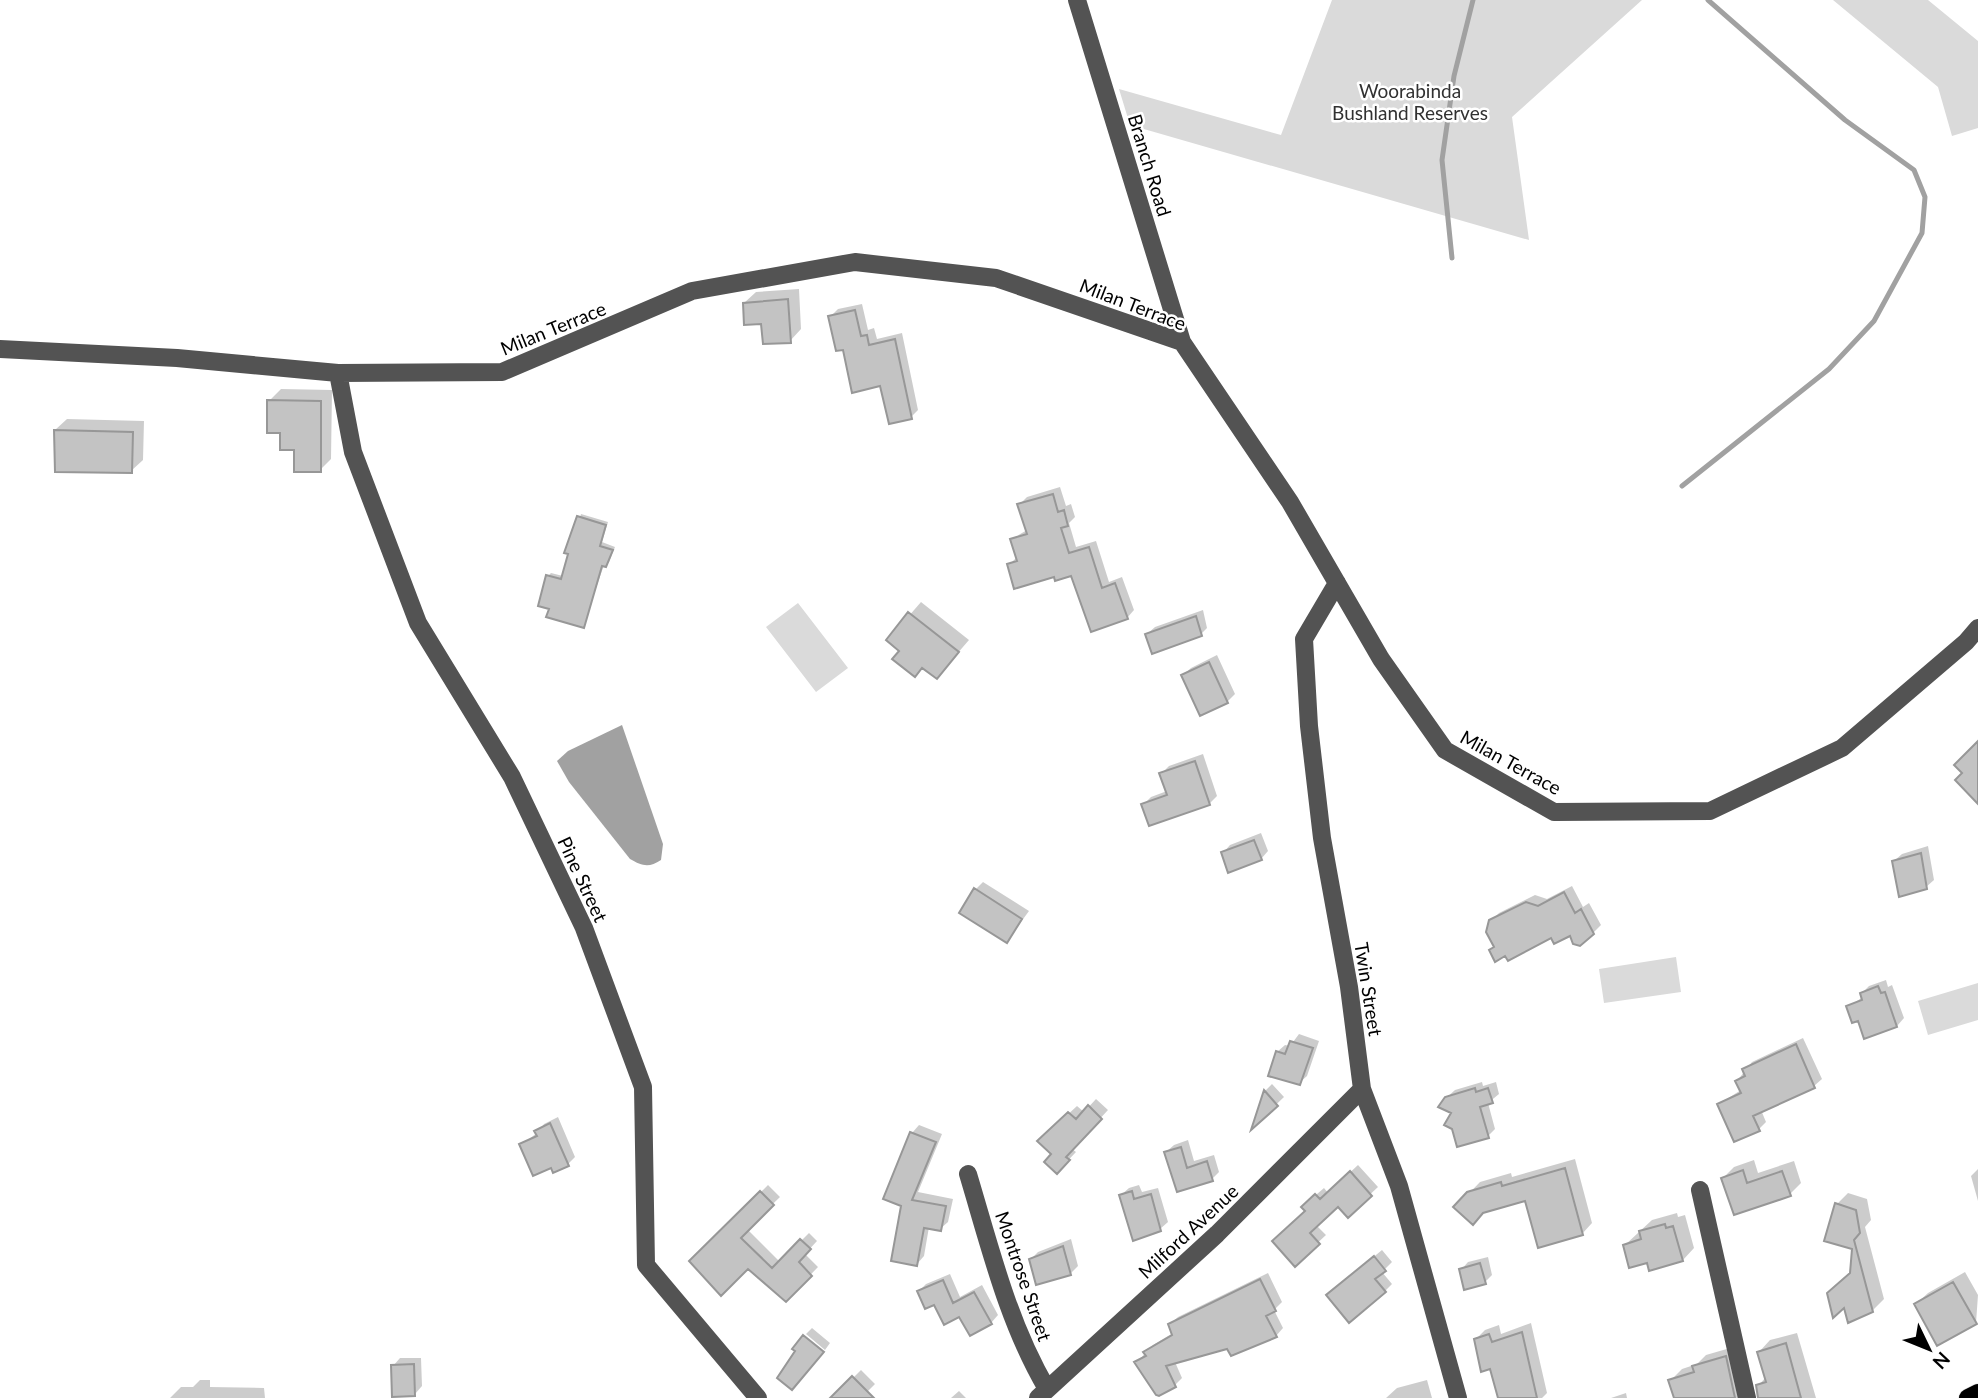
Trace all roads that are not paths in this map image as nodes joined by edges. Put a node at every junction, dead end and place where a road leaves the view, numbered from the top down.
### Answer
1 (1077, 0) edge
2 (1182, 342) junction
3 (0, 349) edge
4 (338, 373) junction
5 (1337, 583) junction
6 (1978, 628) edge
7 (1362, 1089) junction
8 (968, 1174) dead end
9 (1700, 1190) dead end
10 (1978, 1393) edge
11 (1042, 1394) edge
12 (758, 1398) edge
13 (1458, 1398) edge
14 (1747, 1398) edge
15 (1968, 1398) edge

1 - 2 street, Branch Road
2 - 4 street, Milan Terrace
2 - 5 street, Milan Terrace
3 - 4 street, Milan Terrace
4 - 12 street, Pine Street
5 - 6 street, Milan Terrace
5 - 7 street, Twin Street
7 - 11 street, Milford Avenue
7 - 13 street, Twin Street
8 - 11 street, Montrose Street
9 - 14 street
10 - 15 main road

